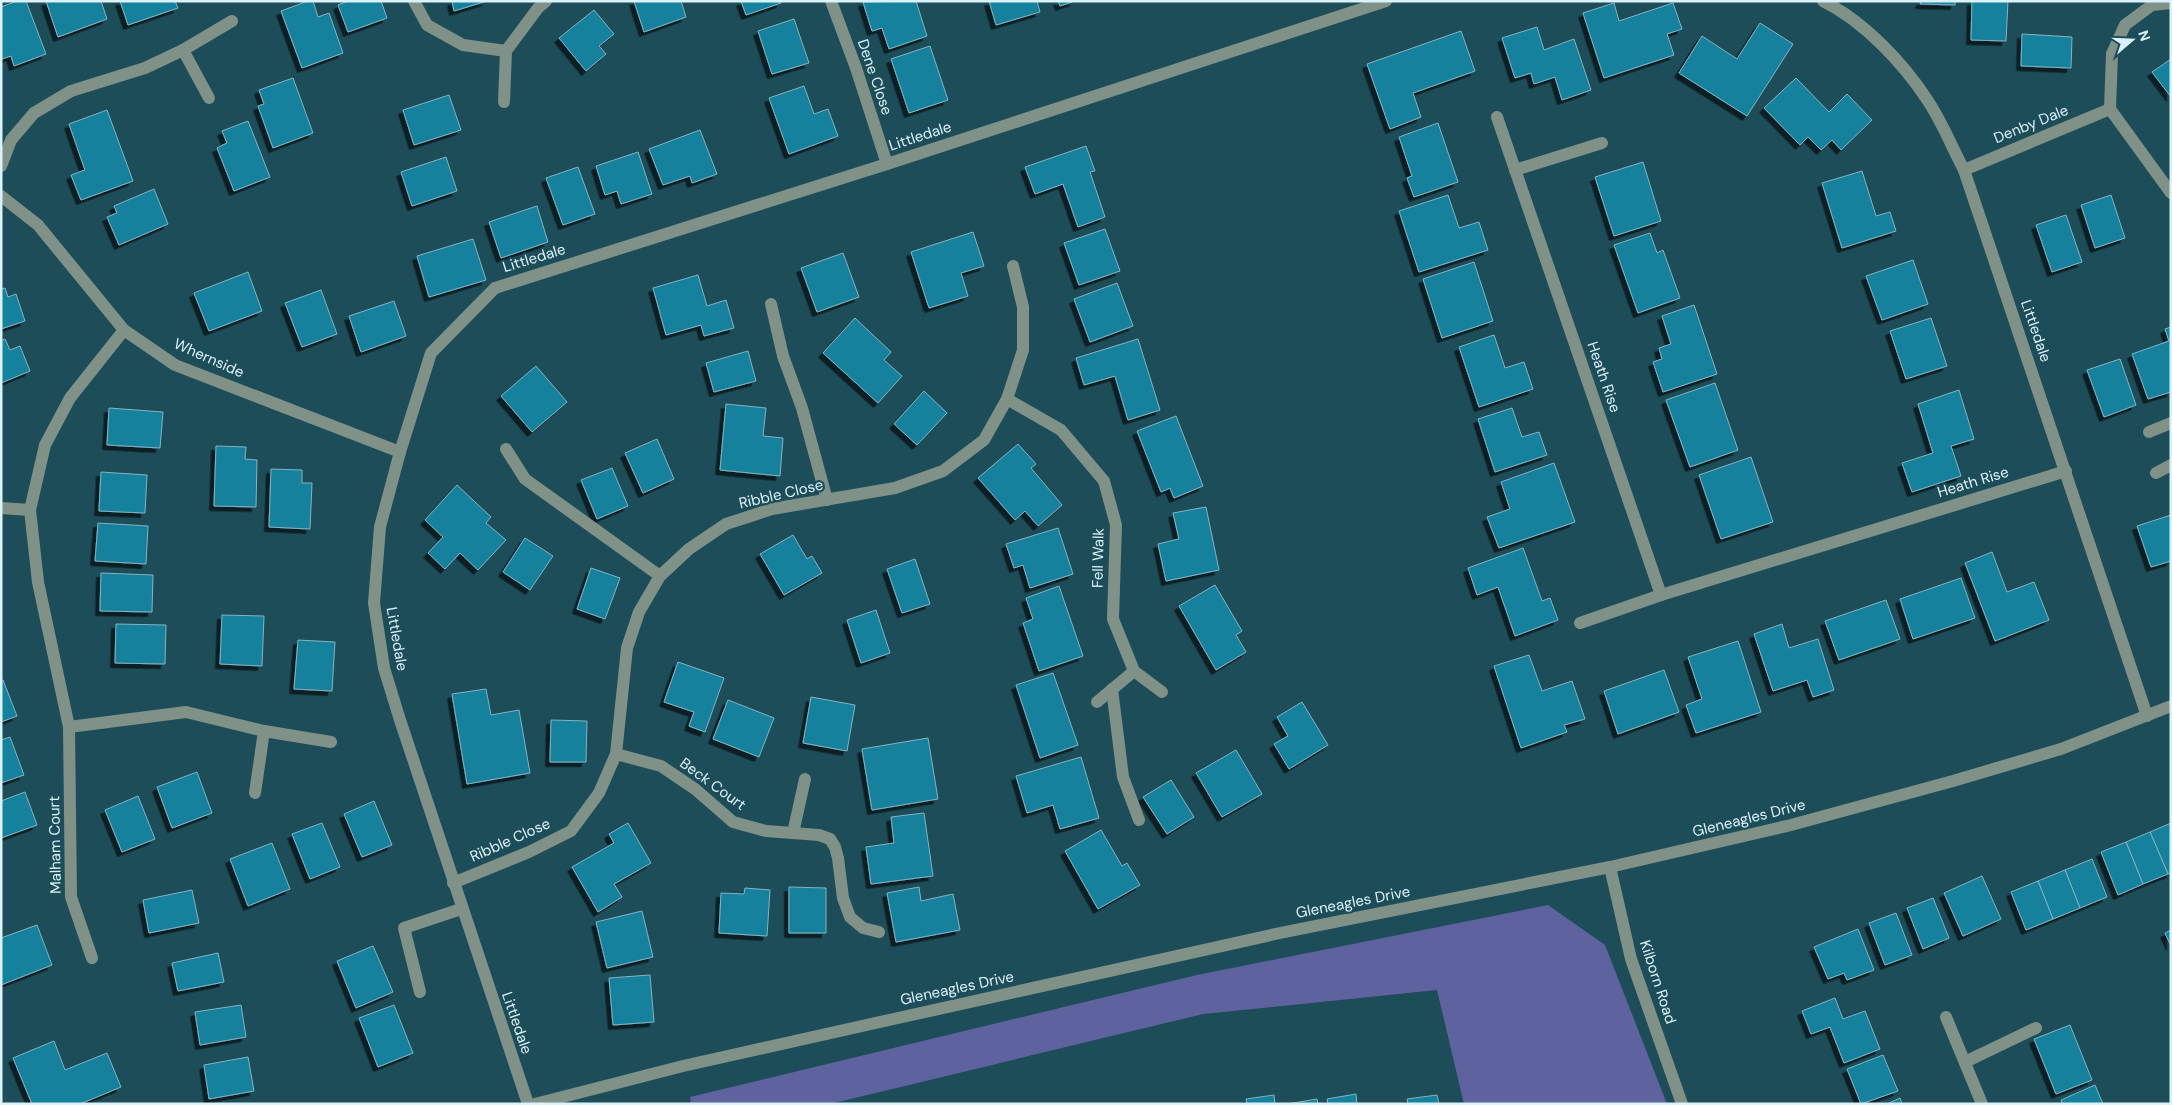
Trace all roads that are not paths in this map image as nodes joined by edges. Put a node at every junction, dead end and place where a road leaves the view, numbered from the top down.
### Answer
1 (414, 1) edge
2 (546, 1) edge
3 (830, 1) edge
4 (1386, 1) edge
5 (1824, 1) edge
6 (2171, 4) edge
7 (232, 21) dead end
8 (183, 50) junction
9 (506, 51) junction
10 (209, 98) dead end
11 (504, 102) dead end
12 (2110, 109) junction
13 (1497, 117) dead end
14 (1602, 144) dead end
15 (887, 164) junction
16 (1, 166) edge
17 (1515, 170) junction
18 (1964, 170) junction
19 (2171, 193) edge
20 (1, 196) edge
21 (1013, 266) dead end
22 (771, 304) dead end
23 (124, 330) junction
24 (1007, 399) junction
25 (2171, 423) edge
26 (2149, 432) dead end
27 (506, 450) dead end
28 (400, 452) junction
29 (2171, 465) edge
30 (2066, 471) junction
31 (2156, 472) dead end
32 (827, 500) junction
33 (1, 508) edge
34 (30, 510) junction
35 (660, 576) junction
36 (1661, 595) junction
37 (1580, 623) dead end
38 (1134, 671) junction
39 (1112, 689) junction
40 (1162, 692) dead end
41 (1097, 702) dead end
42 (2171, 706) edge
43 (2147, 716) junction
44 (69, 727) junction
45 (264, 731) junction
46 (331, 742) dead end
47 (616, 754) junction
48 (805, 779) dead end
49 (255, 793) dead end
50 (1139, 820) dead end
51 (793, 833) junction
52 (1610, 867) junction
53 (453, 883) junction
54 (461, 909) junction
55 (879, 932) dead end
56 (92, 958) dead end
57 (420, 992) dead end
58 (1946, 1017) dead end
59 (2036, 1028) dead end
60 (1965, 1062) junction
61 (528, 1104) edge
62 (534, 1104) edge
63 (1682, 1104) edge
64 (1982, 1104) edge

1 - 9 street
2 - 9 street
3 - 15 street, Dene Close
4 - 15 street, Littledale
5 - 18 street, Littledale
6 - 12 street
7 - 8 street
8 - 10 street
8 - 16 street
9 - 11 street
12 - 18 street, Denby Dale
12 - 19 street
13 - 17 street, Heath Rise
14 - 17 street
15 - 28 street, Littledale
17 - 36 street, Heath Rise
18 - 30 street, Littledale
20 - 23 street, Whernside
21 - 24 street, Ribble Close
22 - 32 street
23 - 28 street, Whernside
23 - 34 street, Malham Court
24 - 32 street, Ribble Close
24 - 38 street, Fell Walk
25 - 26 street
27 - 35 street
28 - 53 street, Littledale
29 - 31 street
30 - 36 street, Heath Rise
30 - 43 street, Littledale
32 - 35 street, Ribble Close
33 - 34 street
34 - 44 street, Malham Court
35 - 47 street, Ribble Close
36 - 37 street, Heath Rise
38 - 39 street
38 - 40 street
39 - 41 street
39 - 50 street
42 - 43 street, Gleneagles Drive
43 - 52 street, Gleneagles Drive
44 - 45 street
44 - 56 street, Malham Court
45 - 46 street
45 - 49 street
47 - 51 street, Beck Court
47 - 53 street, Ribble Close
48 - 51 street
51 - 55 street, Beck Court
52 - 62 street, Gleneagles Drive
52 - 63 street, Kilborn Road
53 - 54 street, Littledale
54 - 57 street
54 - 61 street, Littledale
58 - 60 street
59 - 60 street
60 - 64 street

